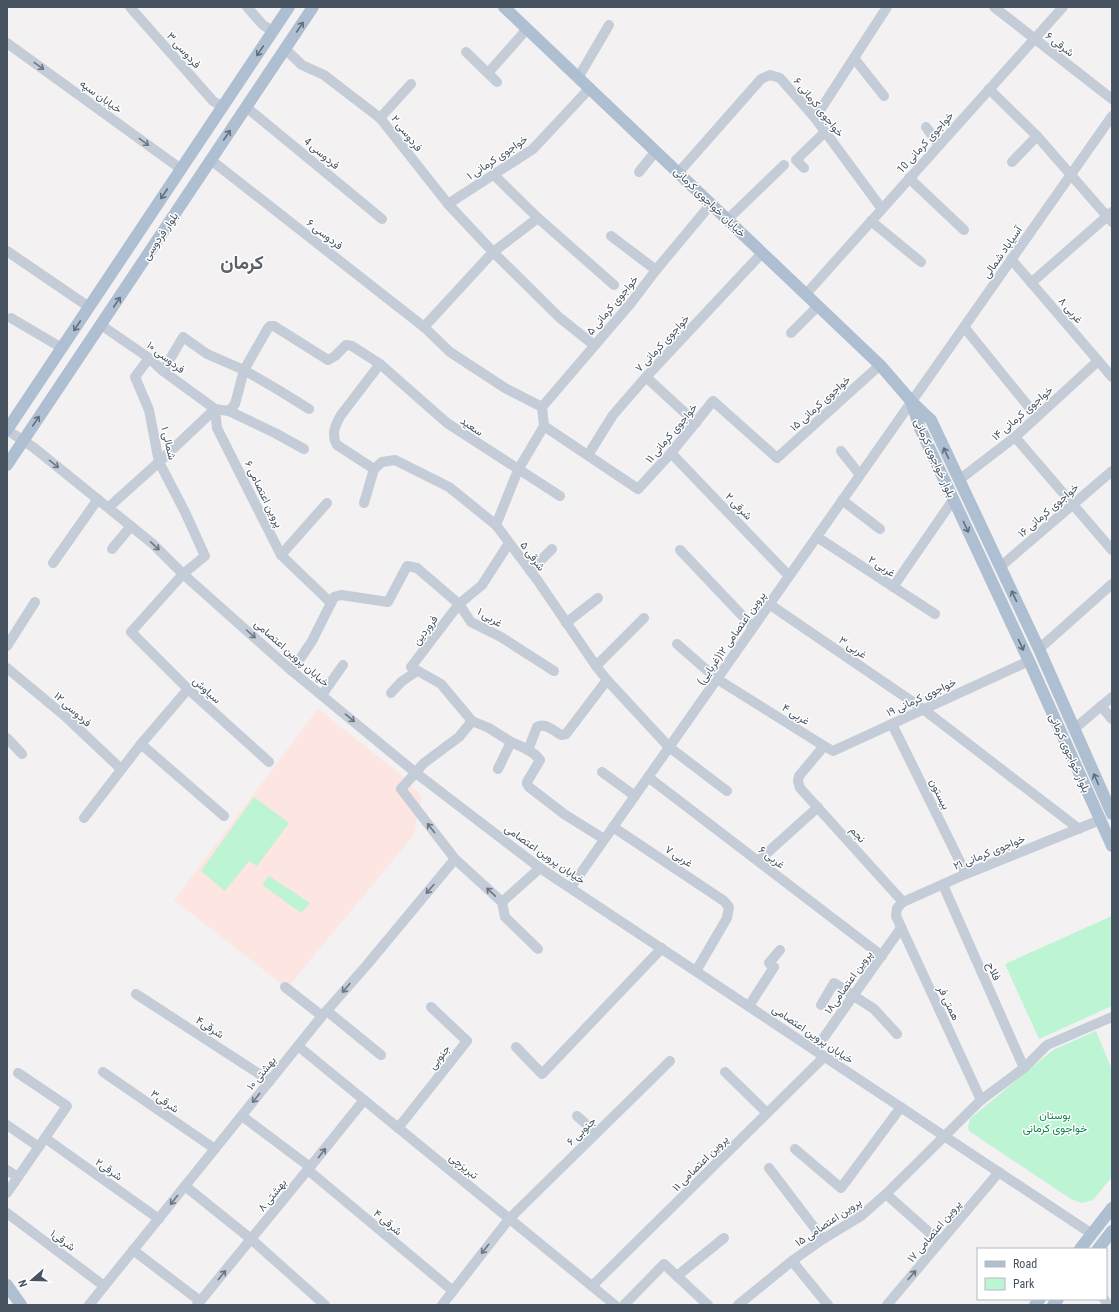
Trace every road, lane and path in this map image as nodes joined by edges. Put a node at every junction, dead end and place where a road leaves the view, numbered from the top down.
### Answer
1 (130, 7) edge
2 (247, 7) edge
3 (289, 7) edge
4 (313, 7) edge
5 (504, 7) edge
6 (887, 7) edge
7 (994, 7) edge
8 (1063, 7) edge
9 (609, 26) dead end
10 (527, 29) junction
11 (273, 32) junction
12 (1035, 39) junction
13 (7, 43) edge
14 (285, 49) junction
15 (466, 52) dead end
16 (854, 58) junction
17 (488, 73) junction
18 (578, 78) junction
19 (497, 82) dead end
20 (411, 84) dead end
21 (589, 89) junction
22 (989, 89) junction
23 (884, 96) dead end
24 (1112, 99) edge
25 (223, 107) junction
26 (246, 107) junction
27 (1112, 116) edge
28 (380, 118) junction
29 (815, 118) junction
30 (926, 127) dead end
31 (825, 132) junction
32 (1037, 136) junction
33 (940, 145) junction
34 (656, 151) junction
35 (211, 160) junction
36 (1012, 162) dead end
37 (784, 165) dead end
38 (804, 168) dead end
39 (181, 169) junction
40 (639, 172) dead end
41 (678, 172) junction
42 (494, 174) junction
43 (1071, 174) junction
44 (909, 178) junction
45 (197, 181) junction
46 (448, 204) junction
47 (711, 204) junction
48 (882, 209) junction
49 (1110, 217) edge
50 (538, 218) junction
51 (382, 219) dead end
52 (727, 220) junction
53 (871, 221) junction
54 (964, 230) dead end
55 (611, 236) dead end
56 (7, 251) edge
57 (493, 252) junction
58 (762, 253) junction
59 (1011, 259) junction
60 (921, 262) dead end
61 (656, 270) junction
62 (1031, 283) junction
63 (614, 285) dead end
64 (806, 294) junction
65 (818, 306) junction
66 (89, 307) junction
67 (11, 318) dead end
68 (101, 325) junction
69 (424, 327) junction
70 (964, 327) junction
71 (791, 333) dead end
72 (594, 345) junction
73 (62, 348) junction
74 (149, 358) junction
75 (1098, 361) junction
76 (380, 364) junction
77 (880, 365) junction
78 (244, 370) junction
79 (163, 371) junction
80 (646, 377) junction
81 (1112, 377) edge
82 (912, 402) junction
83 (542, 407) junction
84 (215, 409) junction
85 (308, 410) dead end
86 (229, 411) junction
87 (1038, 417) junction
88 (696, 423) junction
89 (544, 426) junction
90 (7, 430) edge
91 (1015, 437) junction
92 (24, 440) junction
93 (304, 449) dead end
94 (841, 451) dead end
95 (671, 453) junction
96 (588, 455) junction
97 (777, 458) joint
98 (159, 462) junction
99 (7, 465) edge
100 (374, 469) junction
101 (518, 470) junction
102 (1112, 471) edge
103 (860, 475) junction
104 (959, 480) junction
105 (560, 496) dead end
106 (98, 499) junction
107 (842, 500) junction
108 (953, 500) junction
109 (327, 503) dead end
110 (364, 503) dead end
111 (1073, 504) junction
112 (108, 507) junction
113 (496, 525) junction
114 (131, 526) junction
115 (880, 529) dead end
116 (816, 537) junction
117 (509, 543) junction
118 (112, 549) dead end
119 (552, 549) dead end
120 (680, 550) dead end
121 (1112, 550) edge
122 (281, 555) junction
123 (53, 563) dead end
124 (1000, 567) junction
125 (530, 571) junction
126 (183, 574) junction
127 (789, 576) junction
128 (1112, 584) edge
129 (893, 587) junction
130 (598, 598) dead end
131 (34, 602) dead end
132 (332, 603) junction
133 (459, 604) junction
134 (770, 604) junction
135 (935, 614) dead end
136 (644, 618) dead end
137 (566, 623) junction
138 (753, 627) junction
139 (677, 644) dead end
140 (7, 646) edge
141 (1039, 649) junction
142 (1029, 661) junction
143 (343, 665) dead end
144 (596, 666) junction
145 (7, 668) edge
146 (292, 671) junction
147 (417, 671) junction
148 (554, 671) dead end
149 (717, 678) junction
150 (607, 680) junction
151 (188, 689) junction
152 (391, 693) dead end
153 (322, 695) junction
154 (1112, 697) edge
155 (1101, 706) junction
156 (923, 709) junction
157 (1112, 719) edge
158 (472, 721) junction
159 (892, 724) junction
160 (1074, 729) junction
161 (7, 738) edge
162 (511, 742) junction
163 (141, 744) junction
164 (824, 746) junction
165 (669, 747) junction
166 (528, 750) junction
167 (22, 754) dead end
168 (269, 762) dead end
169 (121, 769) junction
170 (498, 769) dead end
171 (602, 772) dead end
172 (416, 773) junction
173 (648, 777) junction
174 (727, 791) dead end
175 (635, 796) junction
176 (818, 807) junction
177 (1112, 814) edge
178 (224, 816) dead end
179 (84, 818) dead end
180 (1100, 820) junction
181 (613, 827) junction
182 (1079, 829) junction
183 (604, 839) junction
184 (1112, 846) edge
185 (455, 859) junction
186 (758, 861) junction
187 (540, 868) junction
188 (966, 874) junction
189 (943, 884) junction
190 (571, 887) junction
191 (502, 902) junction
192 (903, 902) junction
193 (901, 928) junction
194 (662, 948) junction
195 (538, 949) dead end
196 (780, 950) dead end
197 (882, 956) junction
198 (696, 971) junction
199 (285, 986) dead end
200 (136, 994) dead end
201 (853, 996) junction
202 (821, 1005) dead end
203 (749, 1006) junction
204 (431, 1007) dead end
205 (324, 1014) junction
206 (1112, 1017) edge
207 (897, 1034) dead end
208 (298, 1046) junction
209 (516, 1047) dead end
210 (815, 1050) junction
211 (381, 1055) dead end
212 (825, 1056) junction
213 (670, 1061) dead end
214 (1024, 1068) junction
215 (103, 1072) dead end
216 (725, 1072) dead end
217 (18, 1073) dead end
218 (270, 1081) junction
219 (364, 1100) junction
220 (981, 1100) junction
221 (901, 1107) junction
222 (767, 1113) junction
223 (242, 1116) junction
224 (577, 1116) dead end
225 (7, 1126) edge
226 (398, 1128) junction
227 (596, 1133) junction
228 (945, 1136) junction
229 (45, 1138) junction
230 (39, 1147) junction
231 (795, 1149) dead end
232 (214, 1150) junction
233 (769, 1168) dead end
234 (309, 1169) junction
235 (7, 1170) edge
236 (999, 1172) junction
237 (18, 1177) junction
238 (185, 1186) junction
239 (7, 1193) edge
240 (886, 1194) junction
241 (1112, 1208) edge
242 (7, 1213) edge
243 (509, 1218) junction
244 (159, 1219) junction
245 (1112, 1231) edge
246 (1092, 1234) junction
247 (724, 1238) dead end
248 (251, 1239) junction
249 (823, 1239) junction
250 (940, 1242) junction
251 (1081, 1248) edge
252 (1099, 1248) edge
253 (133, 1250) junction
254 (792, 1260) junction
255 (678, 1276) junction
256 (7, 1285) edge
257 (104, 1286) junction
258 (592, 1286) junction
259 (449, 1300) edge
260 (199, 1303) edge
261 (21, 1305) edge
262 (89, 1305) edge
263 (324, 1305) edge
264 (615, 1305) edge
265 (624, 1305) edge
266 (708, 1305) edge
267 (738, 1305) edge
268 (828, 1305) edge
269 (886, 1305) edge

1 - 25 street, فردوسی ۳
2 - 11 street
3 - 11 main road, بلوار فردوسی
14 -> 4 main road, بلوار فردوسی
5 - 10 main road, خیابان خواجوی کرمانی
6 - 16 street
7 - 12 street, شرقی ۶
8 - 12 street, خواجوی کرمانی 10
9 - 18 street
10 - 17 street
10 - 18 main road, خیابان خواجوی کرمانی
11 -> 25 main road, بلوار فردوسی
12 - 22 street, خواجوی کرمانی 10
12 - 24 street, شرقی ۶
13 -> 39 street, خیابان سپه
14 - 26 main road, بلوار فردوسی
14 - 28 street, فردوسی ۲
15 - 17 street
16 - 23 street
16 - 29 street
17 - 19 street
18 - 21 main road, خیابان خواجوی کرمانی
20 - 28 street
21 - 34 main road, خیابان خواجوی کرمانی
21 - 42 street, خواجوی کرمانی ۱
22 - 32 street
22 - 33 street, خواجوی کرمانی 10
25 - 39 main road, بلوار فردوسی
35 -> 26 main road, بلوار فردوسی
26 - 51 street, فردوسی 4
27 - 43 street, آسیاباد شمالی
28 - 46 street, فردوسی ۲
29 - 31 street, خواجوی کرمانی ۶
29 - 41 street, خواجوی کرمانی ۶
30 - 33 street
31 - 38 street
31 - 48 street, خواجوی کرمانی ۶
32 - 36 street
32 - 43 street
33 - 44 street, خواجوی کرمانی 10
34 - 40 street
34 - 41 main road, خیابان خواجوی کرمانی
35 - 45 main road, بلوار فردوسی
35 - 69 street, فردوسی ۶
37 - 52 street
39 - 45 main road
39 -> 66 main road, بلوار فردوسی
41 - 47 main road, خیابان خواجوی کرمانی
42 - 46 street, خواجوی کرمانی ۱
42 - 50 street
43 - 49 street
43 - 59 street, آسیاباد شمالی
44 - 48 street, خواجوی کرمانی 10
44 - 54 street
68 -> 45 main road, بلوار فردوسی
46 - 57 street, فردوسی ۲
47 - 52 main road, خیابان خواجوی کرمانی
47 - 61 street, خواجوی کرمانی ۵
48 - 53 street, خواجوی کرمانی 10
49 - 62 street
50 - 57 street
50 - 63 street
52 - 58 main road, خیابان خواجوی کرمانی
53 - 60 street
53 - 64 street, خواجوی کرمانی 10
55 - 61 street
56 - 66 street
57 - 69 street
57 - 72 street, فردوسی ۲
58 - 64 main road, خیابان خواجوی کرمانی
58 - 80 street, خواجوی کرمانی ۷
59 - 62 street, ۸ غربی
59 - 70 street, آسیاباد شمالی
61 - 72 street, خواجوی کرمانی ۵
62 - 75 street, ۸ غربی
64 - 65 main road, خیابان خواجوی کرمانی
65 - 71 street
65 - 77 main road, خیابان خواجوی کرمانی
66 -> 73 main road, بلوار فردوسی
67 - 73 street
68 - 74 street, فردوسی ۱۰
92 -> 68 main road, بلوار فردوسی
69 - 83 street, فردوسی ۶
70 - 82 street, آسیاباد شمالی
70 - 87 street
72 - 83 street, خواجوی کرمانی ۵
73 - 90 main road, بلوار فردوسی
74 - 79 street, فردوسی ۱۰
74 - 98 street, شمالی ۱
75 - 81 street, ۸ غربی
75 - 87 street, خواجوی کرمانی ۱۴
76 - 78 street, سعید
76 - 100 street
76 - 101 street, سعید
77 - 82 main road, خیابان خواجوی کرمانی
77 - 97 street, خواجوی کرمانی ۱۵
78 - 79 street
78 - 85 street
78 - 86 street
79 - 84 street, فردوسی ۱۰
80 - 88 street
80 - 96 street, خواجوی کرمانی ۷
82 - 103 street, پروین اعتصامی ۱۲(غربایی)
104 -> 82 main road, بلوار خواجوی کرمانی
82 - 108 main road, بلوار خواجوی کرمانی
83 - 89 street
84 - 86 street
84 - 98 street
84 - 122 street, پروین اعتصامی ۶
86 - 93 street
87 - 91 street, خواجوی کرمانی ۱۴
88 - 95 street, خواجوی کرمانی ۱۱
88 - 97 street, خواجوی کرمانی ۱۱
89 - 96 street
89 - 101 street
90 - 92 street, خیابان پروین اعتصامی
91 - 104 street, خواجوی کرمانی ۱۴
91 - 111 street
92 - 99 main road, بلوار فردوسی
92 -> 106 street, خیابان پروین اعتصامی
94 - 103 street
95 - 96 street, خواجوی کرمانی ۱۱
95 - 127 street, شرقی ۲
98 - 112 street
98 - 126 street, شمالی ۱
100 - 110 street
100 - 113 street, شرقی ۵
101 - 105 street, سعید
101 - 113 street
102 - 111 street, خواجوی کرمانی ۱۶
103 - 107 street, پروین اعتصامی ۱۲(غربایی)
104 - 124 main road, بلوار خواجوی کرمانی
106 - 112 street, خیابان پروین اعتصامی
106 - 123 street
107 - 115 street
107 - 116 street, پروین اعتصامی ۱۲(غربایی)
108 - 129 street
108 -> 142 main road, بلوار خواجوی کرمانی
109 - 122 street
111 - 121 street
111 - 124 street, خواجوی کرمانی ۱۶
112 - 114 street, خیابان پروین اعتصامی
113 - 117 street, شرقی ۵
114 - 118 street
114 -> 126 street, خیابان پروین اعتصامی
116 - 127 street, پروین اعتصامی ۱۲(غربایی)
116 - 129 street, غربی ۲
117 - 125 street, شرقی ۵
117 - 133 street, فروردین
119 - 125 street
120 - 138 street
122 - 132 street, پروین اعتصامی ۶
141 -> 124 main road, بلوار خواجوی کرمانی
125 - 137 street, شرقی ۵
126 -> 146 street, خیابان پروین اعتصامی
126 - 151 street, سیاوش
127 - 134 street, پروین اعتصامی ۱۲(غربایی)
128 - 141 street
129 - 135 street, غربی ۲
130 - 137 street
131 - 140 street
132 - 133 street, غربی ۱
132 - 146 street
133 - 147 street, فروردین
133 - 148 street, غربی ۱
134 - 138 street, پروین اعتصامی ۱۲(غربایی)
134 - 156 street, غربی ۳
136 - 144 street
137 - 144 street, شرقی ۵
138 - 149 street, پروین اعتصامی ۱۲(غربایی)
139 - 149 street
141 - 160 main road, بلوار خواجوی کرمانی
142 - 156 street, خواجوی کرمانی ۱۹
142 - 180 main road, بلوار خواجوی کرمانی
143 - 153 street
144 - 150 street, شرقی ۵
145 - 169 street, فردوسی ۱۲
146 - 153 street, خیابان پروین اعتصامی
147 - 152 street
147 - 158 street
149 - 164 street, غربی ۴
149 - 165 street, پروین اعتصامی ۱۲(غربایی)
150 - 165 street, شرقی ۵
150 - 166 street
151 - 163 street
151 - 168 street, سیاوش
153 -> 172 street, خیابان پروین اعتصامی
154 - 155 street
155 - 157 street
155 - 160 street
156 - 159 street, خواجوی کرمانی ۱۹
156 - 182 street, غربی ۳
158 - 162 street
158 - 172 street
159 - 164 street, خواجوی کرمانی ۱۹
159 - 188 street, بیستون
177 -> 160 main road, بلوار خواجوی کرمانی
161 - 167 street
162 - 166 street
162 - 170 street
163 - 169 street
163 - 178 street
164 - 176 street, نجم
165 - 173 street, پروین اعتصامی ۱۲(غربایی)
165 - 174 street, شرقی ۵
166 - 183 street
169 - 179 street
171 - 175 street
185 -> 172 street
172 - 187 street, خیابان پروین اعتصامی
173 - 175 street, پروین اعتصامی ۱۲(غربایی)
173 - 186 street, غربی ۶
175 - 181 street, پروین اعتصامی ۱۲(غربایی)
176 - 186 street
176 - 192 street, نجم
180 - 182 street, خواجوی کرمانی ۲۱
180 - 184 main road, بلوار خواجوی کرمانی
181 - 183 street, پروین اعتصامی ۱۲(غربایی)
181 - 198 street, غربی ۷
182 - 188 street, خواجوی کرمانی ۲۱
183 - 190 street, پروین اعتصامی ۱۲(غربایی)
191 -> 185 street
185 -> 205 street, بهشتی ۱۰
186 - 197 street, غربی ۶
187 - 190 street, خیابان پروین اعتصامی
187 - 191 street
188 - 189 street, خواجوی کرمانی ۲۱
189 - 192 street, خواجوی کرمانی ۲۱
189 - 214 street, فلاح
190 - 194 street, خیابان پروین اعتصامی
191 - 195 street
192 - 193 street, همتی فر
193 - 197 street, پروین اعتصامی۱۸
193 - 220 street, همتی فر
194 - 198 street, خیابان پروین اعتصامی
194 - 209 street
196 - 203 street
197 - 201 street, پروین اعتصامی۱۸
198 - 203 street, خیابان پروین اعتصامی
199 - 205 street
200 - 218 street, شرقی۴
201 - 202 street
201 - 207 street
201 - 210 street, پروین اعتصامی۱۸
203 - 210 street, خیابان پروین اعتصامی
204 - 226 street, جنوبی
205 - 208 street, بهشتی ۱۰
205 - 211 street
206 - 214 street, پروین اعتصامی ۱۵
208 - 218 street, بهشتی ۱۰
208 - 219 street, تبریزچی
210 - 212 street, خیابان پروین اعتصامی
212 - 221 street, خیابان پروین اعتصامی
212 - 222 street, پروین اعتصامی ۱۱
213 - 227 street, جنوبی ۶
214 - 220 street, پروین اعتصامی ۱۵
215 - 232 street, شرقی۳
216 - 222 street
217 - 229 street
218 -> 223 street, بهشتی ۱۰
219 - 226 street, تبریزچی
234 -> 219 street, بهشتی ۸
220 - 228 street, پروین اعتصامی ۱۵
221 - 228 street, خیابان پروین اعتصامی
221 - 231 street
222 - 258 street, پروین اعتصامی ۱۱
223 - 232 street, بهشتی ۱۰
223 - 234 street
224 - 227 street
225 - 230 street
226 - 243 street, تبریزچی
227 - 243 street, جنوبی ۶
228 - 236 street, خیابان پروین اعتصامی
228 - 240 street, پروین اعتصامی ۱۵
229 - 230 street
229 - 244 street, شرقی۲
230 - 237 street
232 - 238 street, بهشتی ۱۰
233 - 249 street
234 - 248 street, بهشتی ۸
234 - 259 street, شرقی ۴
235 - 237 street
236 - 246 street, خیابان پروین اعتصامی
236 - 250 street, پروین اعتصامی ۱۷
237 - 239 street
238 -> 244 street, بهشتی ۱۰
238 - 248 street
240 - 249 street, پروین اعتصامی ۱۵
240 - 250 street
241 - 246 main road
242 - 257 street, شرقی۱
243 - 258 street, تبریزچی
243 -> 259 street, جنوبی ۶
244 - 253 street, بهشتی ۱۰
245 - 252 main road
246 - 251 main road
247 - 255 street
260 -> 248 street, بهشتی ۸
248 - 263 street
249 - 254 street, پروین اعتصامی ۱۵
269 -> 250 street, پروین اعتصامی ۱۷
253 - 257 street, بهشتی ۱۰
253 - 260 street
254 - 267 street, پروین اعتصامی ۱۵
254 - 268 street
255 - 265 street
255 - 266 street
256 - 261 main road
257 - 262 street, بهشتی ۱۰
258 - 264 street, تبریزچی

